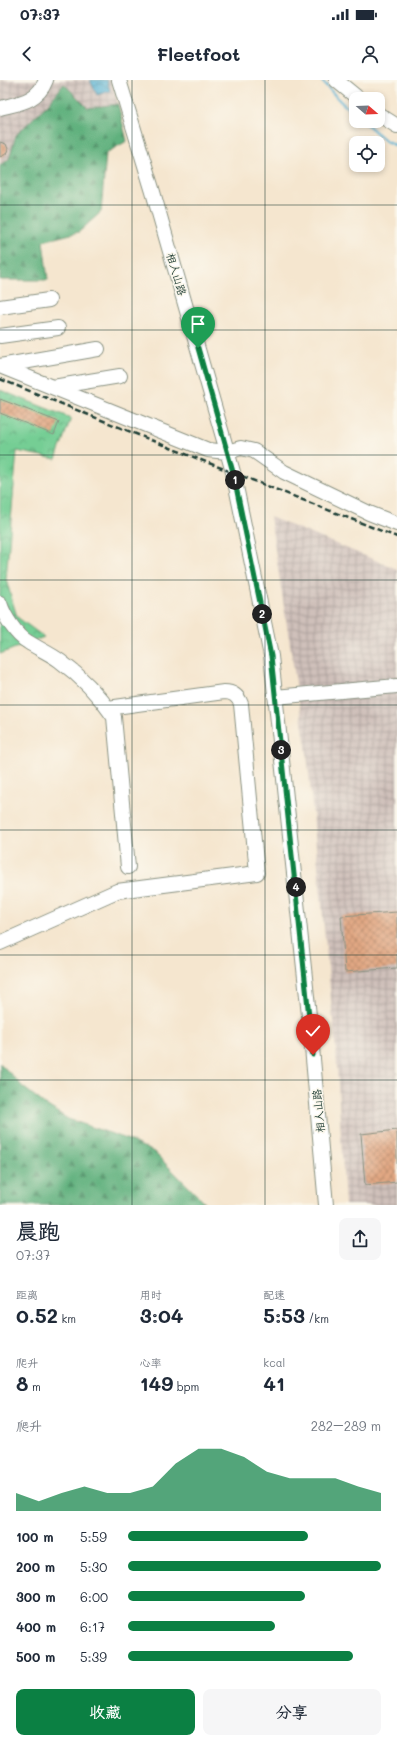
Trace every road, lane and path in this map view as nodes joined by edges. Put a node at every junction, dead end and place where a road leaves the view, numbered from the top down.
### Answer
1 (46, 80) edge
2 (119, 80) edge
3 (336, 80) edge
4 (351, 92) edge
5 (0, 108) edge
6 (385, 118) edge
7 (397, 126) edge
8 (49, 300) dead end
9 (0, 307) edge
10 (58, 328) dead end
11 (0, 336) edge
12 (98, 349) dead end
13 (0, 366) edge
14 (120, 376) dead end
15 (52, 387) junction
16 (227, 452) junction
17 (397, 524) edge
18 (0, 603) edge
19 (397, 686) edge
20 (275, 697) junction
21 (108, 708) junction
22 (128, 867) dead end
23 (0, 943) edge
24 (326, 1205) edge

1 - 5 street
2 - 16 street, 相人山路
3 - 4 street
6 - 7 street
8 - 9 street
10 - 11 street
12 - 13 street
13 - 15 street
14 - 15 street
15 - 16 street
16 - 17 street
16 - 20 street, 相人山路
18 - 21 street
19 - 20 street
20 - 24 street, 相人山路
21 - 22 street
21 - 23 street

